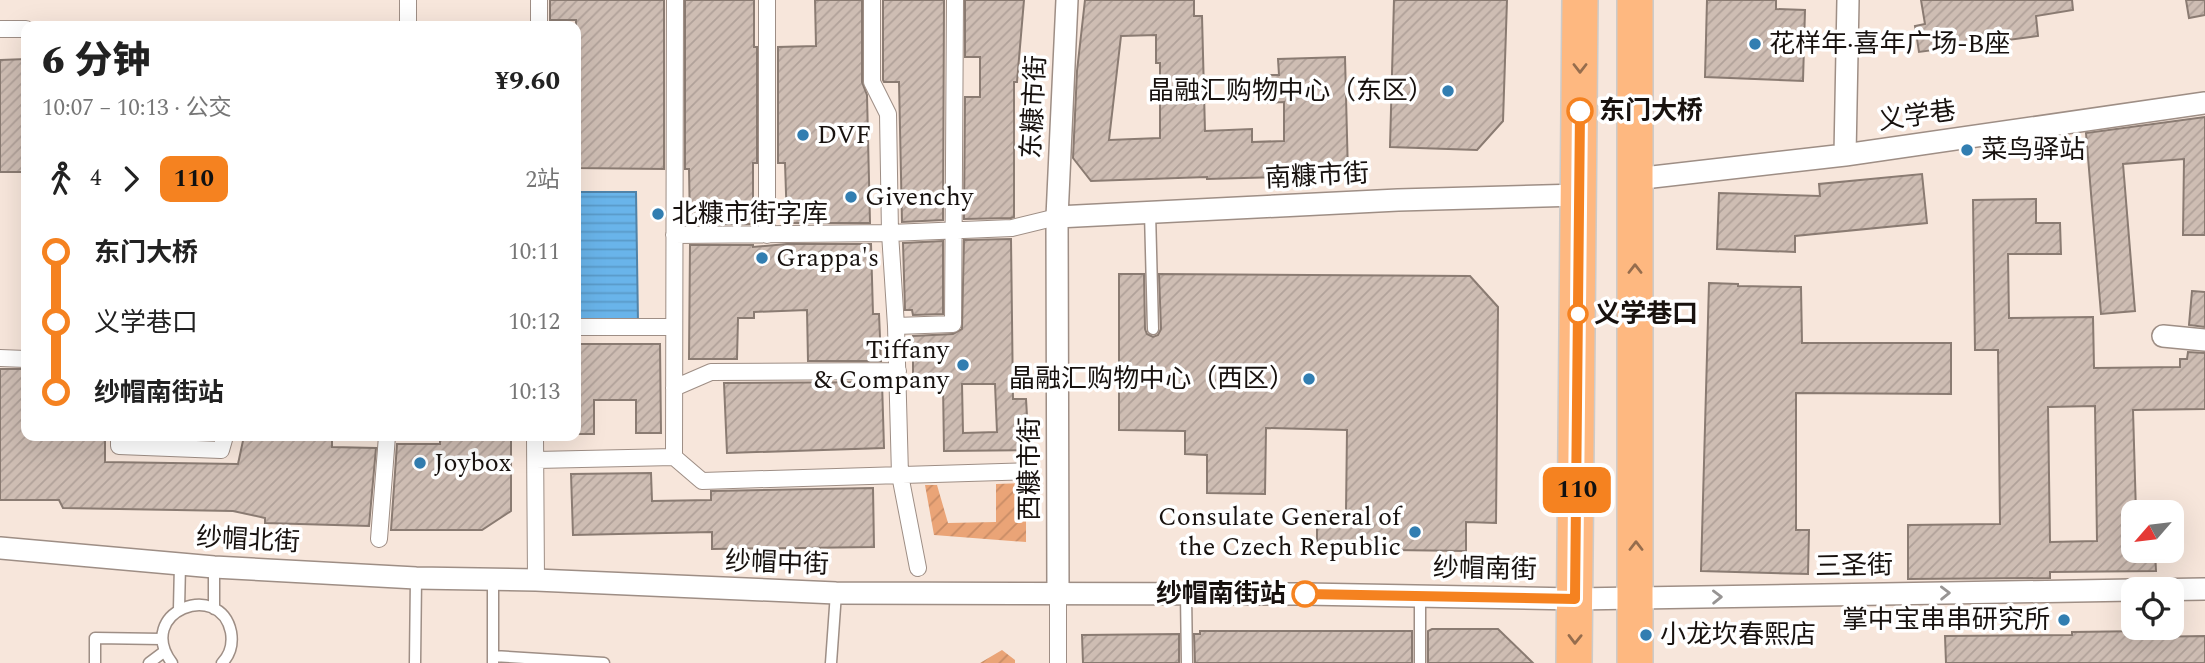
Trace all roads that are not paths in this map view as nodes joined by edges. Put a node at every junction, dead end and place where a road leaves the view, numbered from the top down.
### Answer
1 (408, 0) edge
2 (539, 0) edge
3 (675, 0) edge
4 (767, 0) edge
5 (872, 0) edge
6 (955, 0) edge
7 (1067, 0) edge
8 (1580, 0) edge
9 (1635, 0) edge
10 (1848, 0) edge
11 (408, 21) edge
12 (539, 21) edge
13 (0, 29) edge
14 (21, 29) edge
15 (2205, 103) edge
16 (1844, 155) junction
17 (1635, 179) junction
18 (1580, 195) junction
19 (1150, 212) junction
20 (1057, 217) junction
21 (954, 230) junction
22 (890, 233) junction
23 (674, 235) junction
24 (767, 235) junction
25 (896, 326) junction
26 (581, 327) edge
27 (674, 327) junction
28 (1153, 329) dead end
29 (2163, 336) dead end
30 (2205, 340) edge
31 (0, 358) edge
32 (21, 359) edge
33 (898, 371) junction
34 (674, 388) junction
35 (120, 441) edge
36 (224, 441) edge
37 (387, 441) edge
38 (535, 441) edge
39 (674, 457) junction
40 (536, 460) junction
41 (1031, 471) dead end
42 (900, 475) junction
43 (379, 539) dead end
44 (0, 548) edge
45 (180, 564) junction
46 (214, 566) junction
47 (918, 568) dead end
48 (416, 578) junction
49 (493, 579) junction
50 (536, 580) junction
51 (2184, 589) edge
52 (2205, 589) edge
53 (2121, 590) edge
54 (835, 593) junction
55 (1058, 594) junction
56 (1186, 594) junction
57 (1420, 596) junction
58 (1636, 598) junction
59 (1575, 599) junction
60 (180, 609) junction
61 (214, 609) junction
62 (162, 639) junction
63 (165, 651) junction
64 (493, 659) edge
65 (226, 662) edge
66 (94, 663) edge
67 (149, 663) edge
68 (172, 663) edge
69 (415, 663) edge
70 (604, 663) edge
71 (831, 663) edge
72 (1058, 663) edge
73 (1187, 663) edge
74 (1420, 663) edge
75 (1574, 663) edge
76 (1635, 663) edge

1 - 11 street
2 - 12 street
3 - 23 street
4 - 24 street
5 - 22 street
6 - 21 street
7 - 20 street, 东糠市街
8 -> 18 main road
9 - 17 main road
10 - 16 street
13 - 14 street
15 - 16 street, 义学巷
16 - 17 street, 义学巷
58 -> 17 main road
18 - 19 street, 南糠市街
18 - 59 main road
19 - 20 street, 南糠市街
19 - 28 lane
20 - 21 street
20 - 55 street, 西糠市街
21 - 22 street
21 - 25 street
22 - 24 street
22 - 25 street
23 - 24 street
23 - 27 street
25 - 33 street
26 - 27 street
27 - 34 street
29 - 30 street
31 - 32 street
33 - 34 street
33 - 42 street
34 - 39 street
35 - 36 street
37 - 43 street
38 - 40 street
39 - 40 street
39 - 42 street
40 - 50 street
41 - 42 street
42 - 47 street
44 - 45 street, 纱帽北街
45 - 46 street, 纱帽北街
45 - 60 lane
46 - 48 street, 纱帽北街
46 - 61 lane
48 - 49 street, 纱帽北街
48 - 69 lane
49 - 50 street, 纱帽中街
49 - 64 lane
50 - 54 street, 纱帽中街
51 - 52 street
58 -> 53 street, 三圣街
54 - 55 street, 纱帽中街
54 - 71 lane
55 - 56 street, 纱帽南街
55 - 72 street
56 - 57 street, 纱帽南街
56 - 73 lane
57 - 59 street, 纱帽南街
57 - 74 lane
58 - 59 street, 三圣街
58 - 76 main road
59 -> 75 main road
60 - 61 lane
60 - 62 lane
61 - 65 lane
62 - 63 lane
62 - 66 lane
63 - 67 lane
63 - 68 lane
64 - 70 lane

